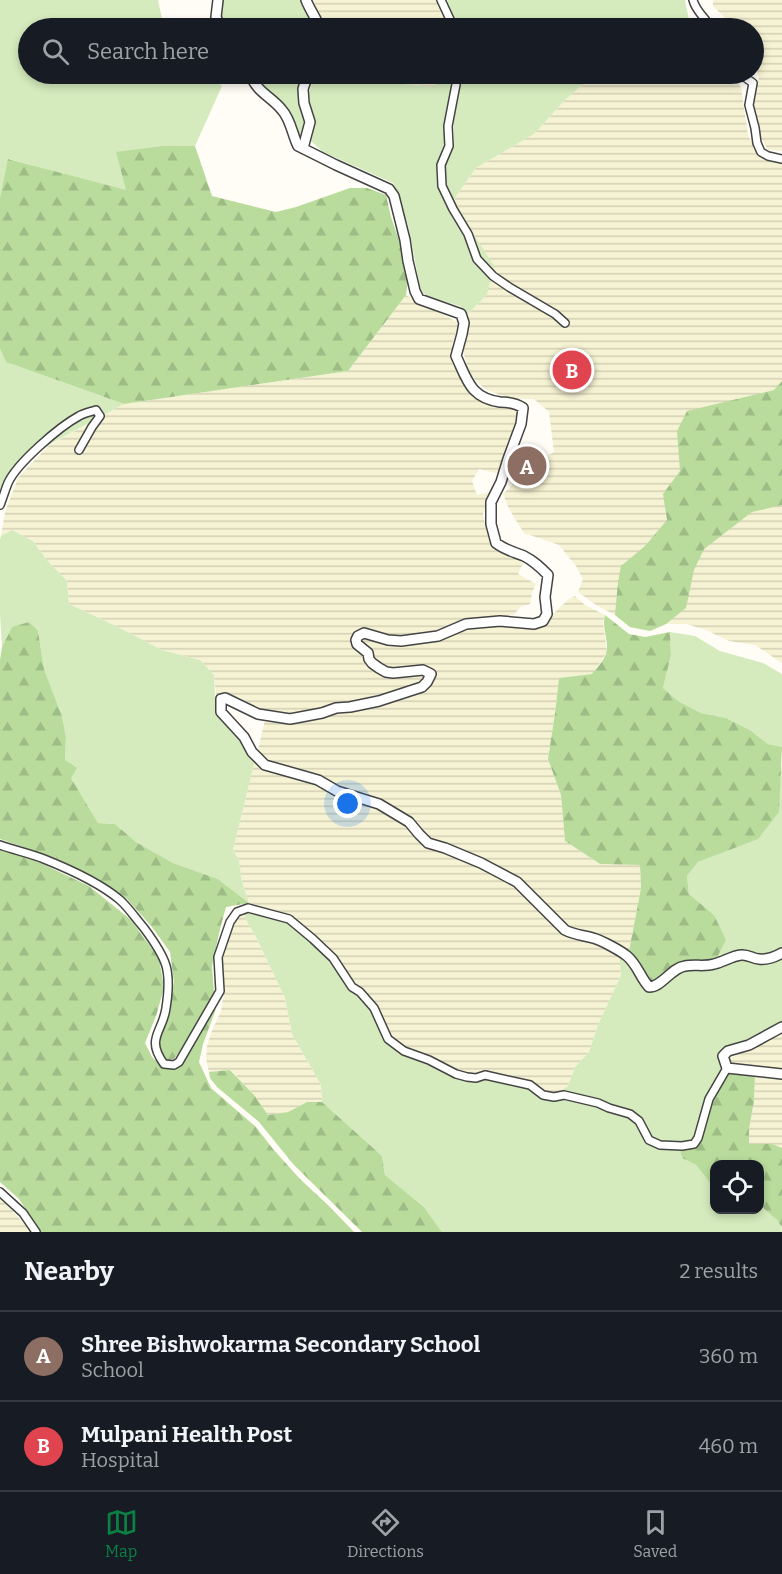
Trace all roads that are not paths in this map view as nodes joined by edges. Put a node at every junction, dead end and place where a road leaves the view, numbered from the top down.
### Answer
1 (218, 0) edge
2 (306, 0) edge
3 (441, 0) edge
4 (693, 0) edge
5 (216, 18) edge
6 (315, 18) edge
7 (449, 18) edge
8 (704, 18) edge
9 (255, 84) edge
10 (305, 84) edge
11 (456, 84) edge
12 (753, 84) edge
13 (303, 148) junction
14 (782, 159) edge
15 (565, 323) dead end
16 (79, 450) dead end
17 (0, 505) edge
18 (0, 845) edge
19 (782, 953) edge
20 (782, 1027) edge
21 (727, 1068) junction
22 (782, 1074) edge
23 (0, 1192) edge
24 (36, 1232) edge

1 - 5 street
2 - 6 street
3 - 7 street
4 - 8 street
9 - 13 street
10 - 13 street
11 - 15 street
12 - 14 street
13 - 19 street
16 - 17 street
18 - 21 street
20 - 21 street
21 - 22 street
23 - 24 street

